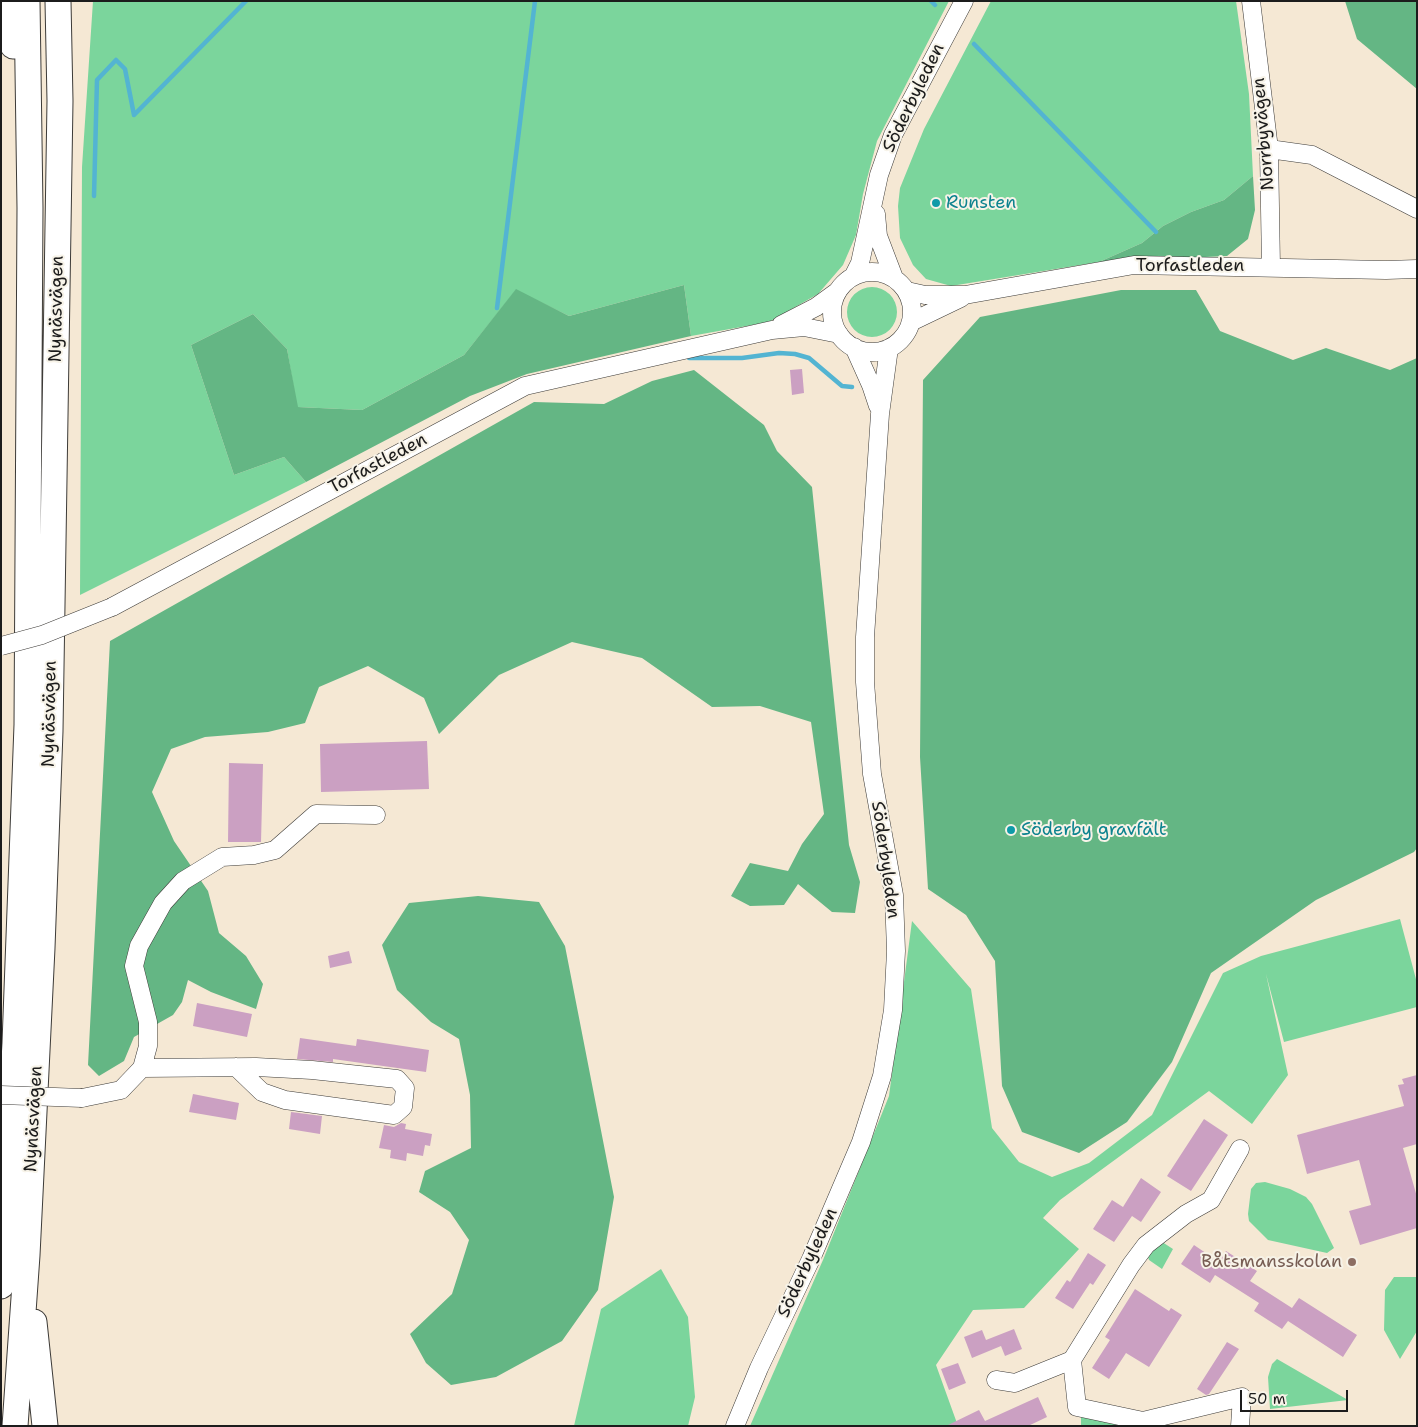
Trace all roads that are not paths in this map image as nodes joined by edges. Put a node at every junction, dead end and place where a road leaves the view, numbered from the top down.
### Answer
1 (9, 1) edge
2 (27, 1) edge
3 (58, 1) edge
4 (76, 1) edge
5 (964, 1) edge
6 (1251, 1) edge
7 (60, 101) junction
8 (1268, 149) junction
9 (874, 199) junction
10 (30, 208) junction
11 (1417, 209) edge
12 (1271, 267) junction
13 (1417, 268) edge
14 (853, 276) junction
15 (894, 278) junction
16 (838, 291) junction
17 (907, 291) junction
18 (966, 295) junction
19 (911, 322) junction
20 (772, 330) junction
21 (839, 334) junction
22 (854, 347) junction
23 (889, 348) junction
24 (880, 414) junction
25 (1, 646) edge
26 (376, 815) dead end
27 (236, 1067) junction
28 (142, 1068) junction
29 (1, 1095) edge
30 (1240, 1149) dead end
31 (8, 1184) junction
32 (1, 1212) edge
33 (27, 1255) junction
34 (1, 1286) edge
35 (1072, 1360) junction
36 (996, 1380) dead end
37 (15, 1426) edge
38 (45, 1426) edge
39 (736, 1426) edge
40 (1240, 1426) edge

1 - 10 highway
2 - 10 highway, Nynäsvägen
3 - 7 highway, Nynäsvägen
4 - 7 highway
5 - 9 street, Söderbyleden
6 - 8 street, Norrbyvägen
7 - 33 highway, Nynäsvägen
8 - 11 street
8 - 12 street, Norrbyvägen
9 - 14 street, Söderbyleden
9 - 15 street, Söderbyleden
10 - 31 highway, Nynäsvägen
12 - 13 street, Torfastleden
12 - 18 street, Torfastleden
14 - 15 street
14 - 16 street
15 - 17 street
16 - 20 street, Torfastleden
16 - 21 street
17 - 18 street, Torfastleden
17 - 19 street
18 - 19 street, Torfastleden
19 - 23 street
20 - 21 street, Torfastleden
20 - 25 street, Torfastleden, bridge
21 - 22 street
22 - 23 street
22 - 24 street, Söderbyleden
23 - 24 street, Söderbyleden
24 - 39 street, Söderbyleden
26 - 28 street
27 - 27 street
27 - 28 street
28 - 29 street, bridge
30 - 35 street
31 - 32 highway
31 - 34 highway, Nynäsvägen
33 - 37 highway, Nynäsvägen
33 - 38 highway
35 - 36 street
35 - 40 street

